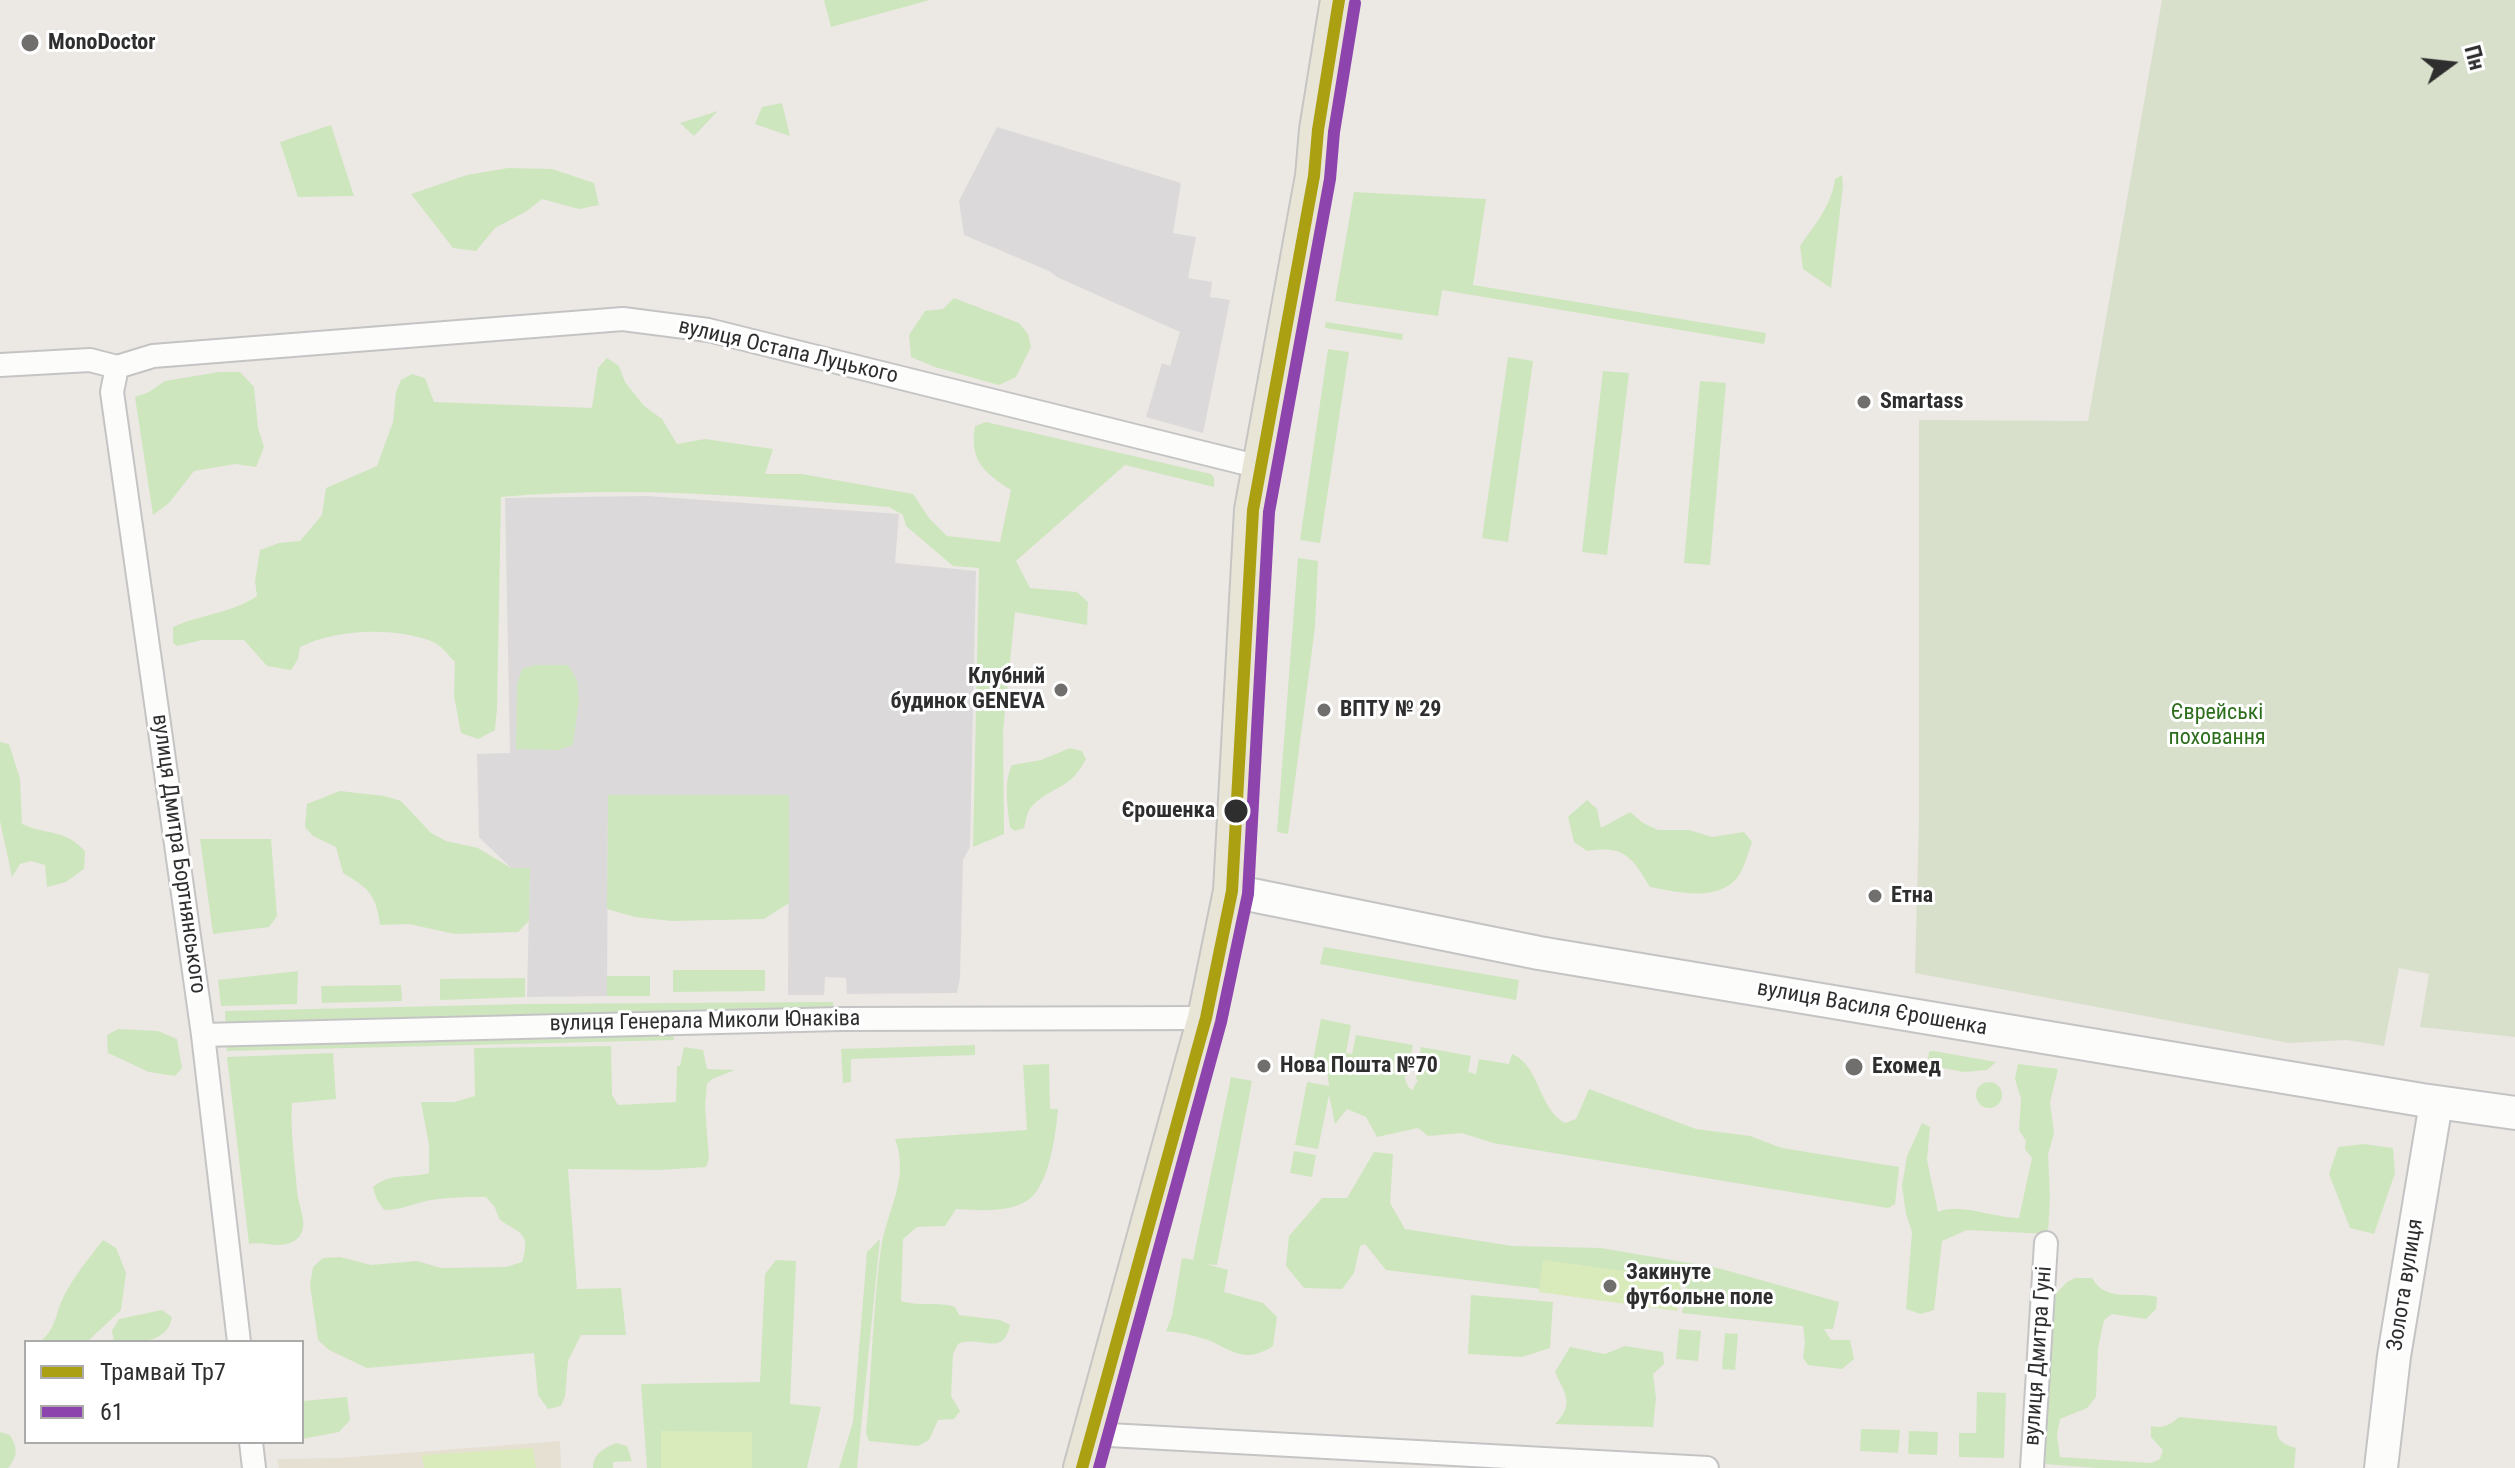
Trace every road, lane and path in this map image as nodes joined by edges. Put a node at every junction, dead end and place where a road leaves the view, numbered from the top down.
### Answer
1 (1339, 0) edge
2 (0, 365) edge
3 (117, 367) junction
4 (1260, 467) junction
5 (1232, 891) junction
6 (1206, 1018) junction
7 (203, 1035) junction
8 (2436, 1103) junction
9 (2515, 1113) edge
10 (2046, 1243) dead end
11 (239, 1340) edge
12 (251, 1444) edge
13 (1086, 1451) edge
14 (254, 1468) edge
15 (1707, 1468) edge
16 (2032, 1468) edge
17 (2381, 1468) edge

1 - 4 main road
2 - 3 street
3 - 4 street, вулиця Остапа Луцького
3 - 7 street, вулиця Дмитра Бортнянського
4 - 5 main road
5 - 6 main road
5 - 8 main road, вулиця Василя Єрошенка
6 - 7 street, вулиця Генерала Миколи Юнаківа
6 - 13 main road
7 - 11 street, вулиця Дмитра Бортнянського
8 - 9 main road, вулиця Василя Єрошенка
8 - 17 main road, Золота вулиця
10 - 16 street, вулиця Дмитра Гуні
12 - 14 street
13 - 15 street

